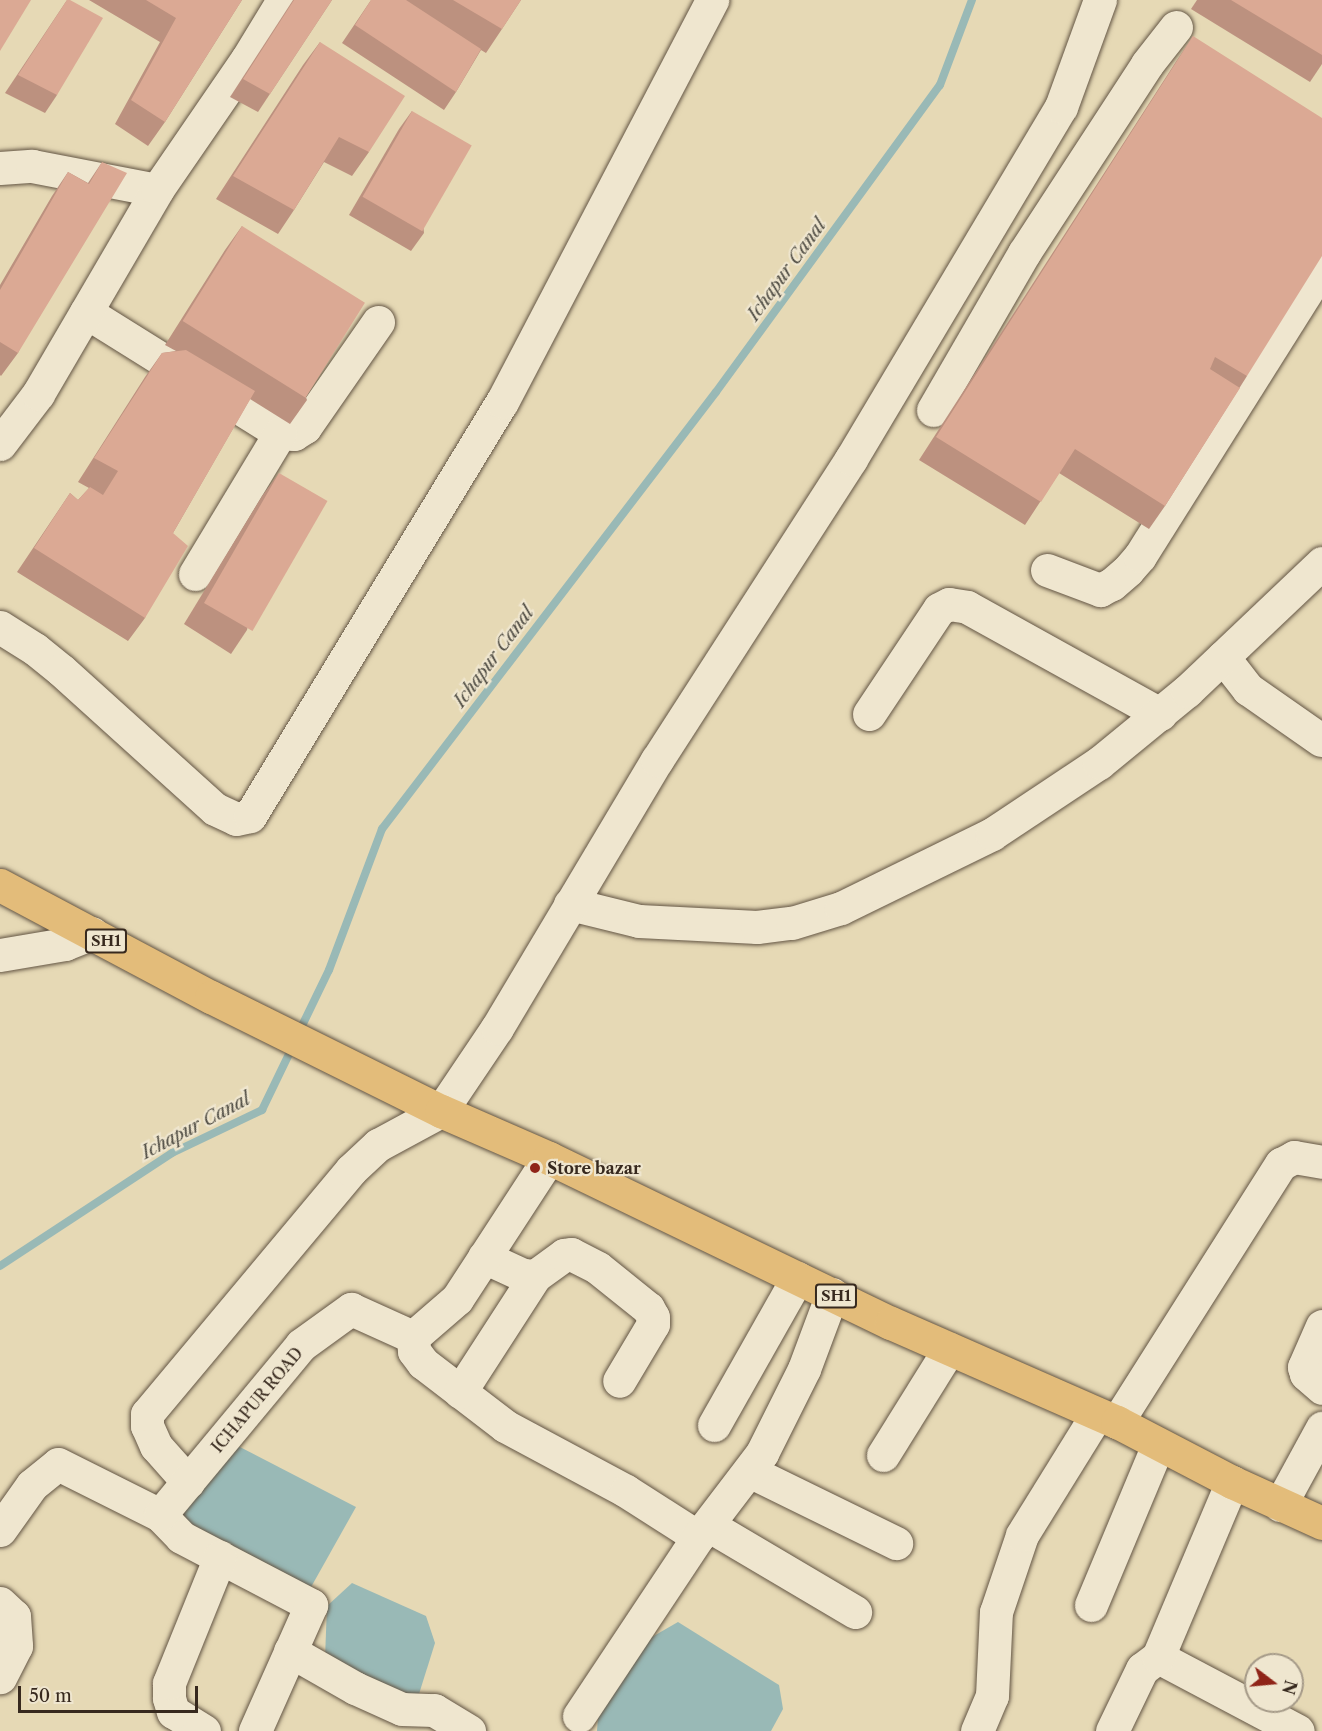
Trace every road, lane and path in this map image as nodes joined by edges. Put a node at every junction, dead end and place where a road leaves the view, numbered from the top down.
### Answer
1 (283, 0) edge
2 (712, 0) edge
3 (1100, 0) edge
4 (1180, 23) edge
5 (0, 168) edge
6 (156, 189) junction
7 (1322, 267) edge
8 (86, 312) junction
9 (378, 322) dead end
10 (933, 410) dead end
11 (3, 433) edge
12 (280, 433) junction
13 (1322, 563) edge
14 (1047, 570) dead end
15 (195, 574) dead end
16 (0, 627) edge
17 (1223, 657) junction
18 (869, 714) dead end
19 (1160, 714) junction
20 (1321, 740) edge
21 (0, 885) edge
22 (570, 904) junction
23 (92, 933) junction
24 (0, 955) edge
25 (441, 1111) junction
26 (549, 1158) junction
27 (1322, 1162) edge
28 (484, 1257) junction
29 (535, 1276) junction
30 (797, 1278) junction
31 (832, 1294) junction
32 (1322, 1326) edge
33 (412, 1337) junction
34 (949, 1348) junction
35 (619, 1381) dead end
36 (1322, 1388) edge
37 (460, 1392) junction
38 (1107, 1418) junction
39 (714, 1425) dead end
40 (1322, 1428) edge
41 (1158, 1445) junction
42 (883, 1455) dead end
43 (749, 1471) junction
44 (189, 1482) junction
45 (1232, 1482) junction
46 (1280, 1505) junction
47 (160, 1515) junction
48 (1322, 1523) edge
49 (0, 1530) edge
50 (703, 1531) junction
51 (896, 1543) dead end
52 (220, 1557) junction
53 (0, 1603) edge
54 (1091, 1605) dead end
55 (855, 1611) dead end
56 (290, 1650) junction
57 (1158, 1657) junction
58 (0, 1677) edge
59 (579, 1716) dead end
60 (204, 1731) edge
61 (255, 1731) edge
62 (469, 1731) edge
63 (977, 1731) edge
64 (1112, 1731) edge
65 (1298, 1731) edge

1 - 6 street
2 - 16 street
3 - 22 street
4 - 10 street
5 - 6 street
6 - 8 street
7 - 14 street
8 - 11 street
8 - 12 street
9 - 12 street
12 - 15 street
13 - 17 street
17 - 19 street
17 - 20 street
18 - 19 street
19 - 22 street
21 - 23 main road, SH1
22 - 25 street
23 - 24 street
23 - 25 main road, SH1
25 - 26 main road, SH1
25 - 44 street
26 - 28 street
26 - 30 main road, SH1
27 - 38 street
28 - 29 street
28 - 33 street
29 - 35 street
29 - 37 street
30 - 31 main road, SH1
30 - 39 street
31 - 34 main road, SH1
31 - 43 street
32 - 36 street
33 - 37 street
33 - 44 street, ICHAPUR ROAD
34 - 38 main road, SH1
34 - 42 street
37 - 50 street
38 - 41 main road, SH1
38 - 63 street
40 - 46 street
41 - 45 main road, SH1
41 - 54 street
43 - 50 street
43 - 51 street
44 - 47 street, ICHAPUR ROAD
45 - 46 main road, SH1
45 - 57 street
46 - 48 main road, SH1
47 - 49 street
47 - 52 street
50 - 55 street
50 - 59 street
52 - 56 street
52 - 60 street
53 - 58 street
56 - 61 street
56 - 62 street
57 - 64 street
57 - 65 street

